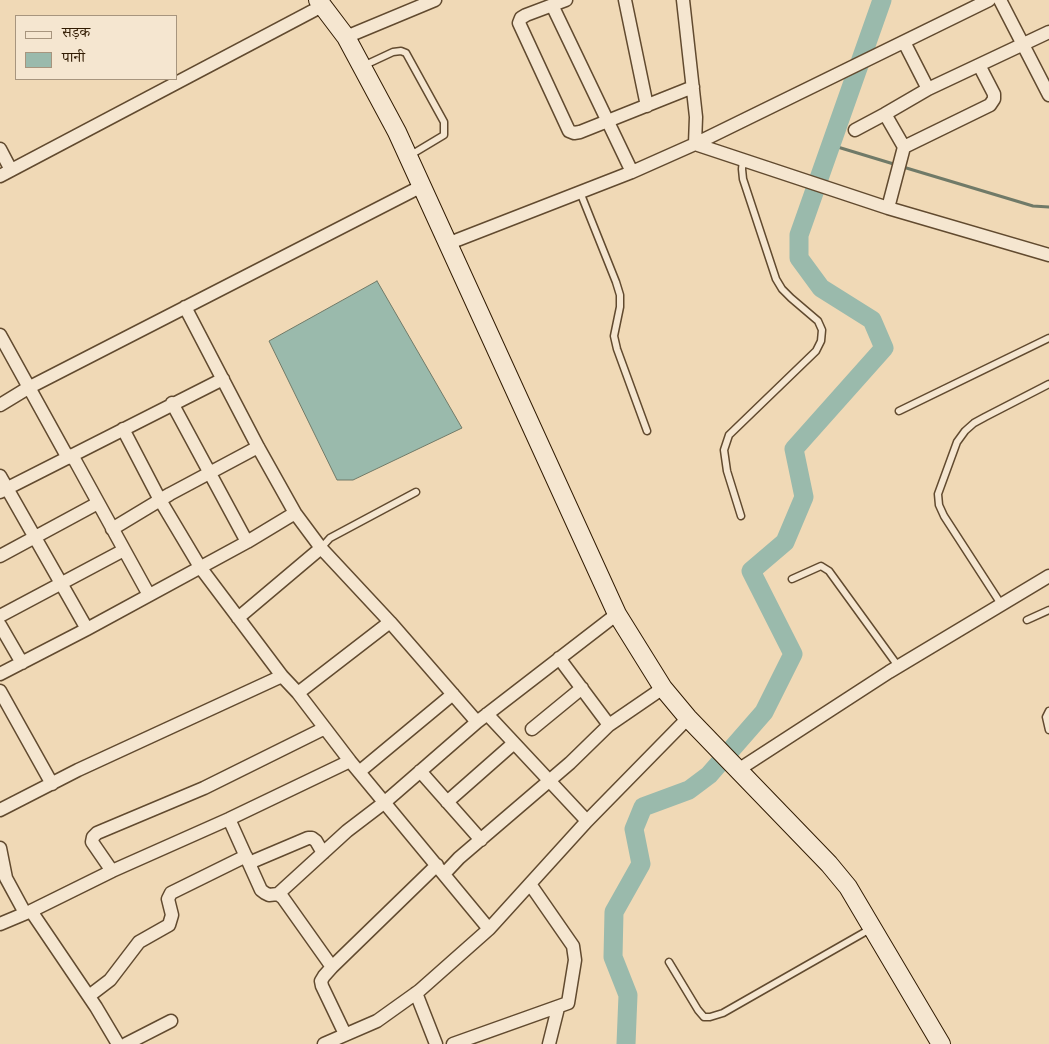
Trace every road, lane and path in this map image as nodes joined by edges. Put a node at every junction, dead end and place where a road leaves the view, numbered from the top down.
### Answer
1 (436, 0) edge
2 (566, 0) edge
3 (625, 0) edge
4 (683, 0) edge
5 (1000, 0) edge
6 (979, 2) edge
7 (320, 3) edge
8 (410, 4) edge
9 (552, 5) junction
10 (1049, 32) edge
11 (346, 37) junction
12 (904, 42) junction
13 (1023, 44) junction
14 (979, 64) junction
15 (362, 66) junction
16 (177, 80) edge
17 (178, 80) edge
18 (693, 87) junction
19 (928, 89) junction
20 (1049, 95) edge
21 (647, 106) junction
22 (885, 114) junction
23 (608, 122) junction
24 (855, 130) dead end
25 (696, 144) junction
26 (0, 149) edge
27 (903, 151) junction
28 (408, 156) junction
29 (743, 160) junction
30 (632, 172) junction
31 (5, 173) edge
32 (422, 186) junction
33 (580, 192) junction
34 (888, 208) junction
35 (447, 244) junction
36 (1049, 255) edge
37 (185, 307) junction
38 (0, 336) edge
39 (1049, 338) edge
40 (223, 379) junction
41 (1049, 384) edge
42 (28, 388) junction
43 (172, 403) junction
44 (0, 405) edge
45 (899, 411) dead end
46 (123, 429) junction
47 (647, 431) dead end
48 (258, 447) junction
49 (70, 457) junction
50 (210, 474) junction
51 (0, 476) edge
52 (4, 490) edge
53 (416, 492) dead end
54 (160, 500) junction
55 (98, 503) junction
56 (295, 513) junction
57 (741, 516) dead end
58 (112, 529) junction
59 (35, 538) junction
60 (247, 542) junction
61 (321, 548) junction
62 (124, 550) junction
63 (0, 556) edge
64 (200, 567) junction
65 (1049, 576) edge
66 (792, 579) dead end
67 (61, 584) junction
68 (149, 595) junction
69 (1001, 604) junction
70 (1049, 610) edge
71 (617, 614) junction
72 (0, 616) edge
73 (238, 618) junction
74 (1027, 620) dead end
75 (390, 622) junction
76 (0, 625) edge
77 (87, 630) junction
78 (559, 658) junction
79 (22, 663) junction
80 (898, 666) junction
81 (0, 674) edge
82 (282, 676) junction
83 (582, 688) junction
84 (664, 688) junction
85 (0, 692) edge
86 (298, 693) junction
87 (452, 694) junction
88 (1049, 711) edge
89 (482, 718) junction
90 (688, 718) junction
91 (609, 725) junction
92 (325, 728) junction
93 (532, 729) dead end
94 (1049, 730) edge
95 (514, 744) junction
96 (350, 761) junction
97 (734, 766) junction
98 (420, 771) junction
99 (359, 772) junction
100 (548, 781) junction
101 (52, 784) junction
102 (385, 802) junction
103 (447, 802) junction
104 (0, 810) edge
105 (229, 819) junction
106 (587, 821) junction
107 (481, 840) junction
108 (0, 848) edge
109 (323, 854) junction
110 (247, 859) junction
111 (440, 869) junction
112 (112, 870) junction
113 (530, 884) junction
114 (278, 894) junction
115 (28, 912) junction
116 (0, 924) edge
117 (873, 927) junction
118 (489, 929) junction
119 (669, 962) dead end
120 (332, 967) junction
121 (416, 993) junction
122 (89, 996) junction
123 (558, 1008) junction
124 (171, 1021) dead end
125 (352, 1037) edge
126 (433, 1043) edge
127 (118, 1044) edge
128 (126, 1044) edge
129 (324, 1044) edge
130 (453, 1044) edge
131 (549, 1044) edge
132 (941, 1044) edge

1 - 8 street
2 - 9 street
3 - 21 street
4 - 18 street
5 - 13 street
6 - 12 street
7 - 11 main road
7 - 17 street
8 - 11 street
9 - 23 street
9 - 23 street
10 - 13 street
11 - 15 main road
12 - 19 street
12 - 25 street
13 - 14 street
13 - 20 street
14 - 19 street
14 - 27 street
15 - 28 main road
15 - 28 lane
16 - 31 street
18 - 21 street
18 - 25 street
19 - 22 street
21 - 23 street
22 - 24 street
22 - 27 street
23 - 30 street
25 - 29 street
25 - 30 street
26 - 31 street
27 - 34 street
28 - 32 main road
29 - 34 street
29 - 57 lane
30 - 33 street
32 - 35 main road
32 - 37 street
33 - 35 street
33 - 47 lane
34 - 36 street
35 - 71 main road
37 - 40 street
37 - 42 street
38 - 42 street
39 - 45 lane
40 - 43 street
40 - 48 street
41 - 69 lane
42 - 44 street
42 - 49 street
43 - 46 street
43 - 50 street
46 - 49 street
46 - 54 street
48 - 50 street
48 - 56 street
49 - 52 street
49 - 55 street
50 - 54 street
50 - 60 street
51 - 52 street
52 - 59 street
53 - 61 lane
54 - 58 street
54 - 64 street
55 - 58 street
55 - 59 street
56 - 60 street
56 - 61 street
58 - 62 street
59 - 63 street
59 - 67 street
60 - 64 street
61 - 73 street
61 - 75 street
62 - 67 street
62 - 68 street
64 - 68 street
64 - 73 street
65 - 69 street
66 - 80 lane
67 - 72 street
67 - 77 street
68 - 77 street
69 - 80 street
70 - 74 lane
71 - 78 street
71 - 84 main road
73 - 82 street
75 - 86 street
75 - 87 street
76 - 79 street
77 - 79 street
78 - 83 street
78 - 89 street
79 - 81 street
80 - 97 street
82 - 86 street
82 - 101 street
83 - 91 street
83 - 93 street
84 - 90 main road
84 - 91 street
85 - 101 street
86 - 92 street
87 - 89 street
87 - 99 street
88 - 94 lane
89 - 95 street
89 - 98 street
90 - 97 main road
90 - 106 street
91 - 100 street
92 - 96 street
92 - 112 street
95 - 100 street
95 - 103 street
96 - 99 street
96 - 105 street
97 - 117 main road
98 - 102 street
98 - 103 street
99 - 102 street
100 - 106 street
100 - 107 street
101 - 104 street
102 - 109 street
102 - 111 street
103 - 107 street
105 - 110 street
105 - 112 street
106 - 113 street
107 - 111 street
108 - 115 street
109 - 110 street
109 - 114 street
110 - 114 street
110 - 122 street
111 - 118 street
111 - 120 street
112 - 115 street
113 - 118 street
113 - 123 street
114 - 120 street
115 - 116 street
115 - 122 street
117 - 119 lane
117 - 132 main road
118 - 121 street
120 - 125 street
121 - 125 street
121 - 126 street
122 - 127 street
123 - 130 street
123 - 131 street
124 - 128 street
125 - 129 street

